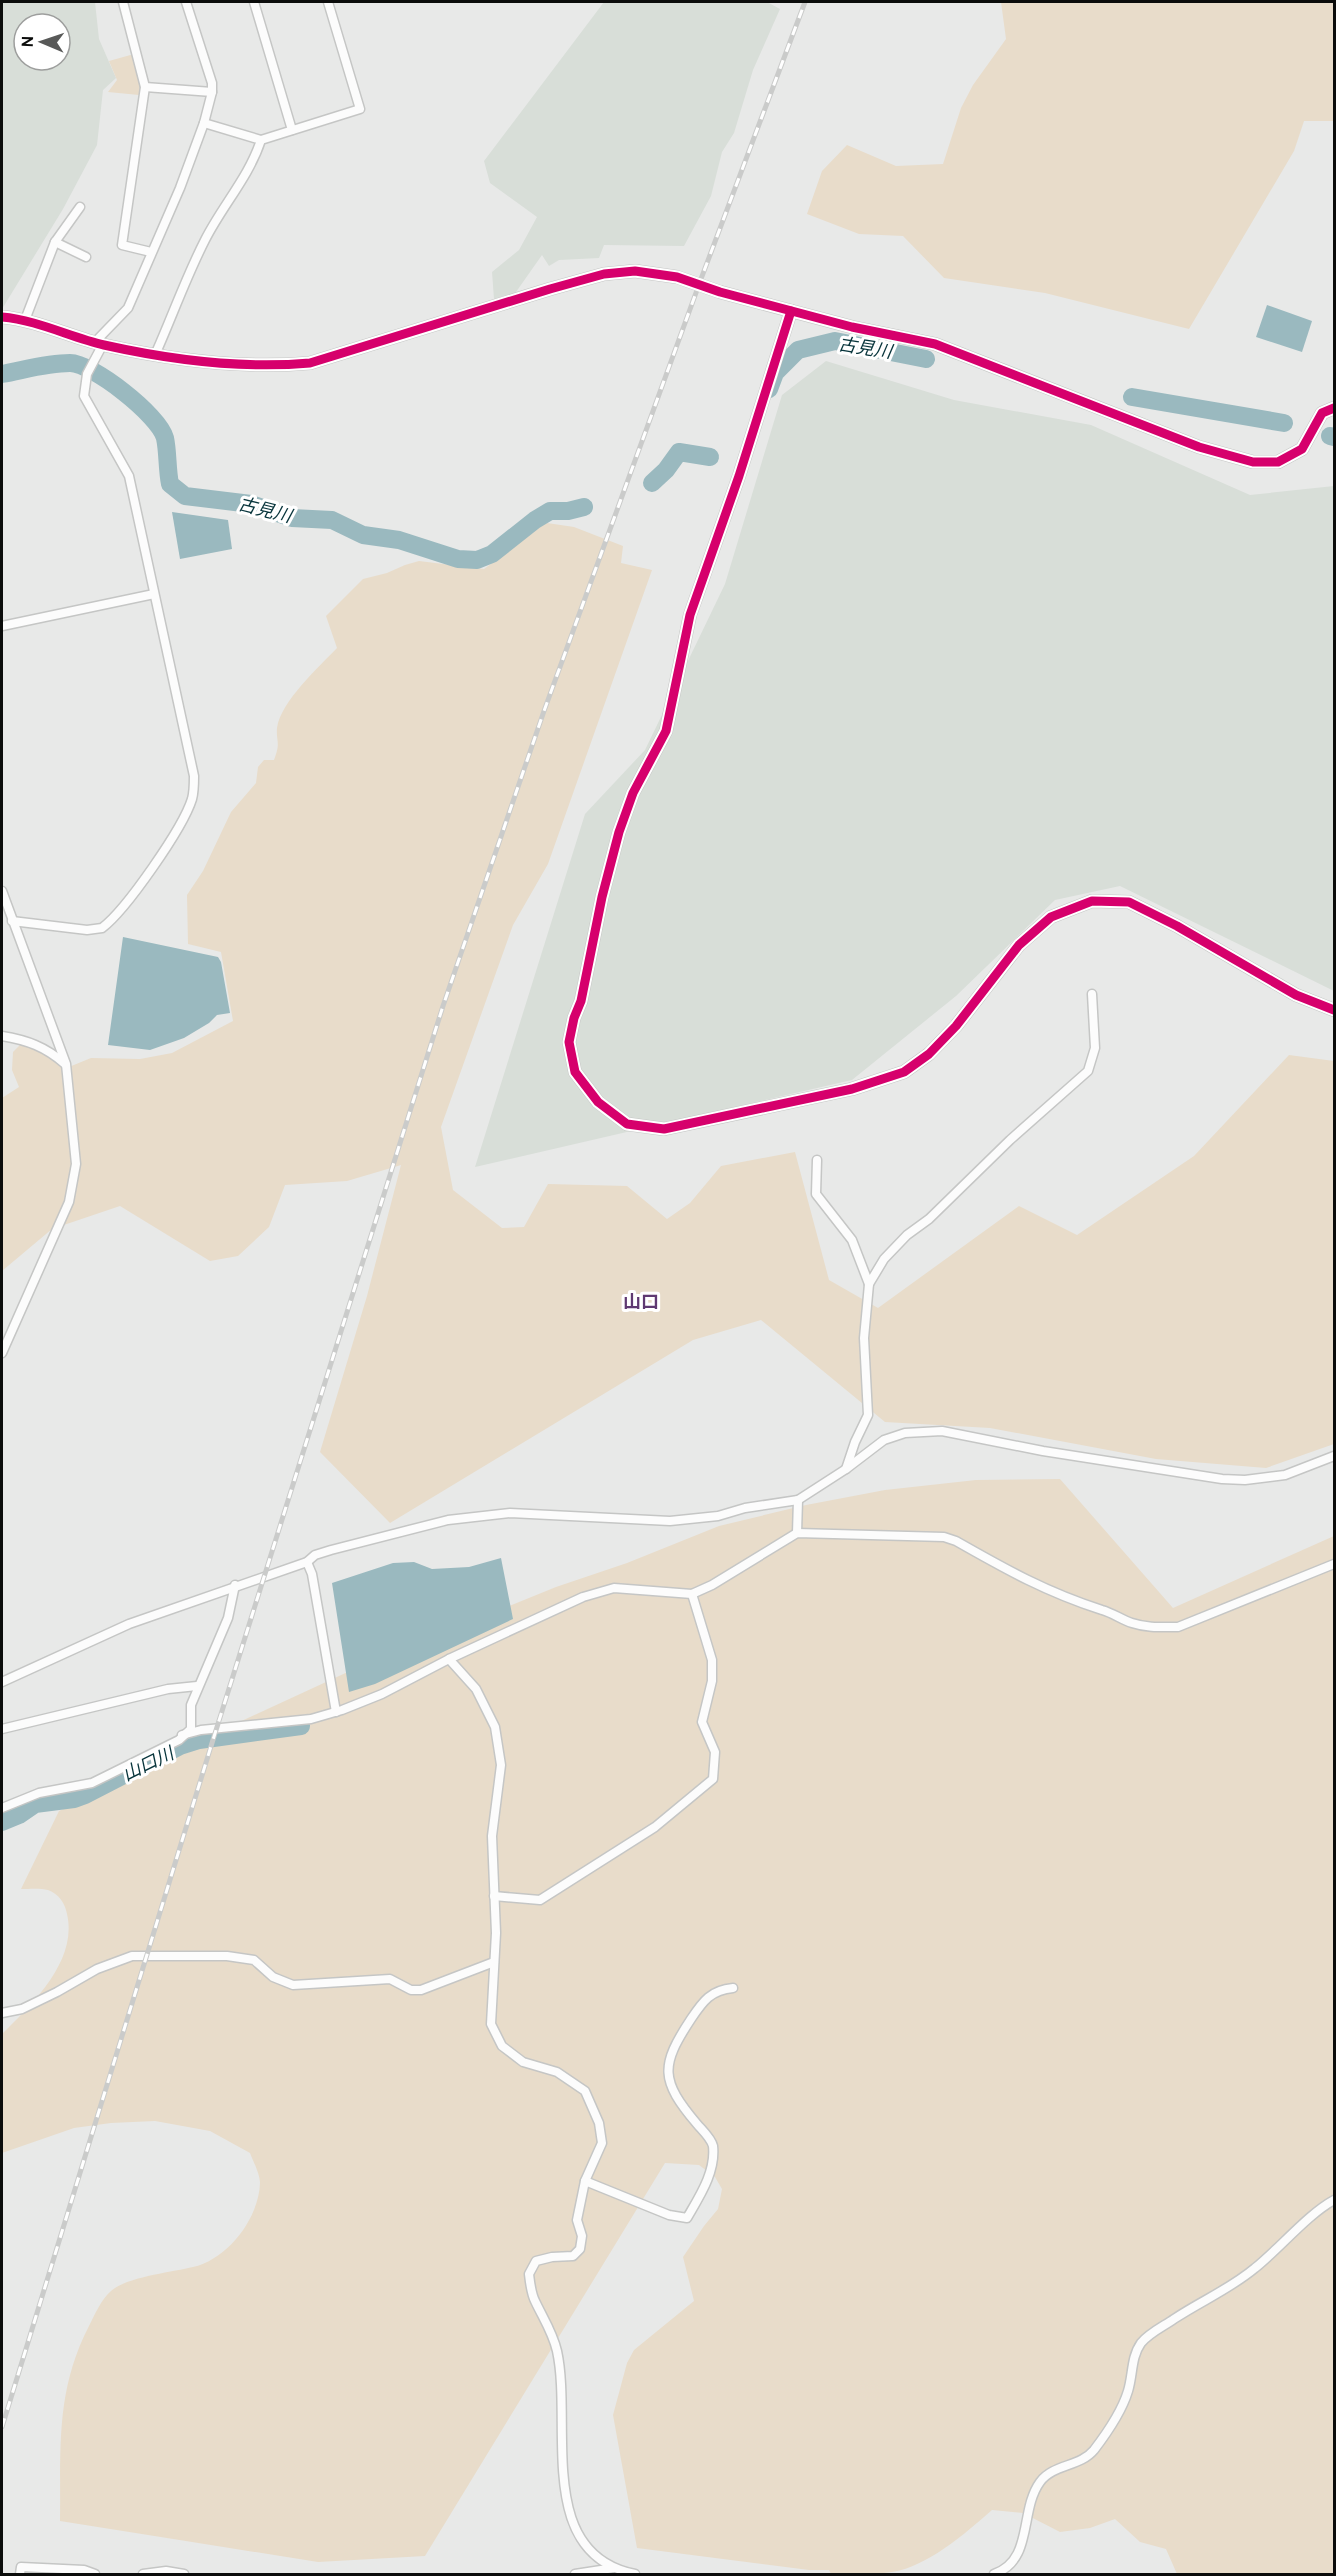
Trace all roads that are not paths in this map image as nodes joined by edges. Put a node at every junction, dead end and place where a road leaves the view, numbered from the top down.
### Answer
1 (123, 2) edge
2 (186, 2) edge
3 (254, 2) edge
4 (328, 2) edge
5 (145, 87) junction
6 (212, 93) junction
7 (204, 123) junction
8 (292, 130) junction
9 (261, 140) junction
10 (80, 207) dead end
11 (55, 242) junction
12 (151, 252) junction
13 (87, 257) dead end
14 (791, 311) junction
15 (2, 317) edge
16 (25, 320) junction
17 (99, 343) junction
18 (155, 355) junction
19 (1335, 408) edge
20 (154, 594) junction
21 (2, 626) edge
22 (2, 891) edge
23 (12, 921) junction
24 (1092, 994) dead end
25 (1335, 1010) edge
26 (2, 1036) edge
27 (66, 1064) junction
28 (817, 1160) dead end
29 (869, 1284) junction
30 (2, 1353) edge
31 (1335, 1456) edge
32 (846, 1469) junction
33 (798, 1500) junction
34 (796, 1533) junction
35 (307, 1562) junction
36 (1335, 1564) edge
37 (235, 1585) junction
38 (692, 1594) junction
39 (449, 1659) junction
40 (2, 1682) edge
41 (197, 1686) junction
42 (336, 1712) junction
43 (2, 1729) edge
44 (182, 1735) junction
45 (2, 1808) edge
46 (494, 1896) junction
47 (494, 1962) junction
48 (733, 1988) dead end
49 (2, 2013) edge
50 (585, 2181) junction
51 (1335, 2200) edge
52 (614, 2568) junction
53 (166, 2573) edge
54 (20, 2574) edge
55 (95, 2574) edge
56 (143, 2574) edge
57 (184, 2574) edge
58 (575, 2574) edge
59 (635, 2574) edge
60 (994, 2574) edge

1 - 5 street
2 - 6 street
3 - 8 street
4 - 8 street
5 - 6 street
5 - 12 street
6 - 7 street
7 - 9 street
7 - 12 street
8 - 9 street
9 - 18 street
10 - 11 street
11 - 13 street
11 - 16 street
12 - 17 street
14 - 18 street
14 - 19 street
14 - 25 street
15 - 16 street
16 - 17 street
17 - 18 street
17 - 20 street
20 - 21 street
20 - 23 street
22 - 23 street
23 - 27 street
24 - 29 street
26 - 27 street
27 - 30 street
28 - 29 street
29 - 32 street
31 - 32 street
32 - 33 street
33 - 34 street
33 - 35 street
34 - 36 street
34 - 38 street
35 - 37 street
35 - 42 street
37 - 40 street
37 - 41 street
38 - 39 street
38 - 46 street
39 - 42 street
39 - 46 street
41 - 43 street
41 - 44 street
42 - 44 street
44 - 45 street
46 - 47 street
47 - 49 street
47 - 50 street
48 - 50 street
50 - 52 street
51 - 60 street
52 - 58 street
52 - 59 street
53 - 56 street
53 - 57 street
54 - 55 street

